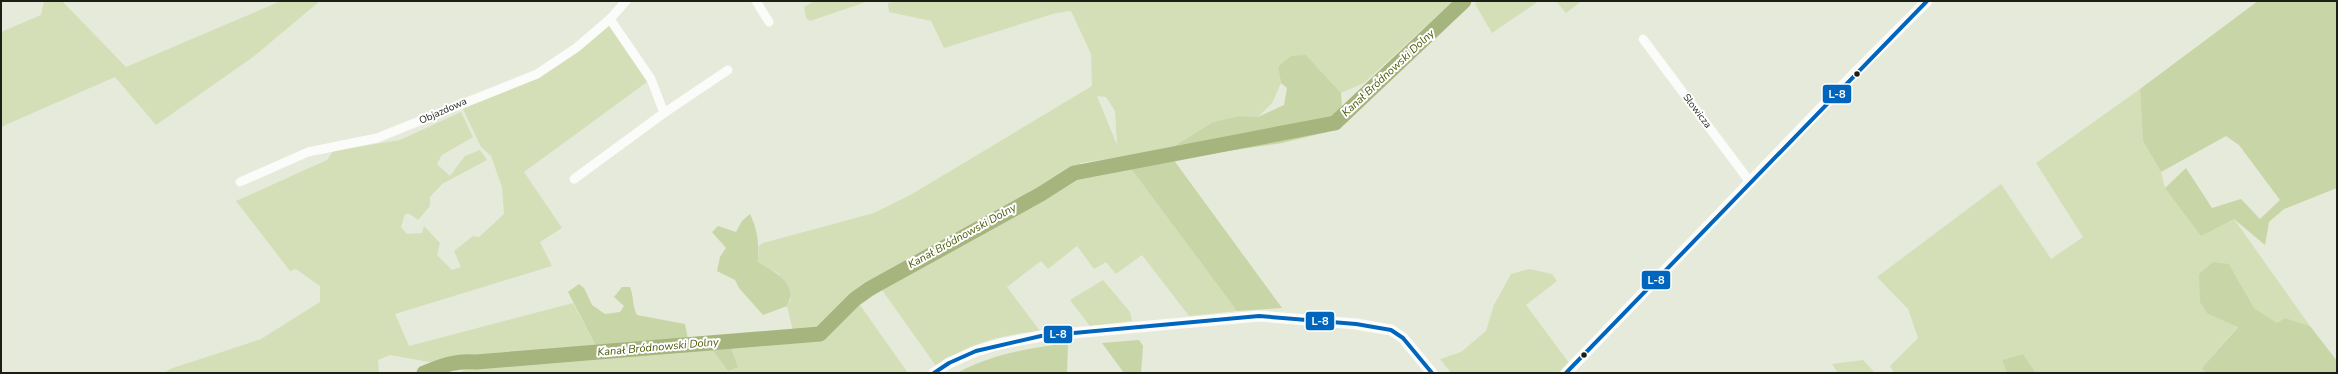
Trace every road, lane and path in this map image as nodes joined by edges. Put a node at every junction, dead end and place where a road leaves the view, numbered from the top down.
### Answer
1 (626, 1) edge
2 (756, 1) edge
3 (1927, 1) edge
4 (610, 19) junction
5 (769, 22) dead end
6 (1643, 39) dead end
7 (728, 70) dead end
8 (664, 113) junction
9 (574, 179) dead end
10 (240, 182) dead end
11 (1750, 182) junction
12 (934, 373) edge
13 (1432, 373) edge
14 (1566, 373) edge

1 - 4 street, Objazdowa
2 - 5 street
3 - 11 street
4 - 8 street
4 - 10 street, Objazdowa
6 - 11 street, Słowicza
7 - 8 street
8 - 9 street
11 - 14 street
12 - 13 street

